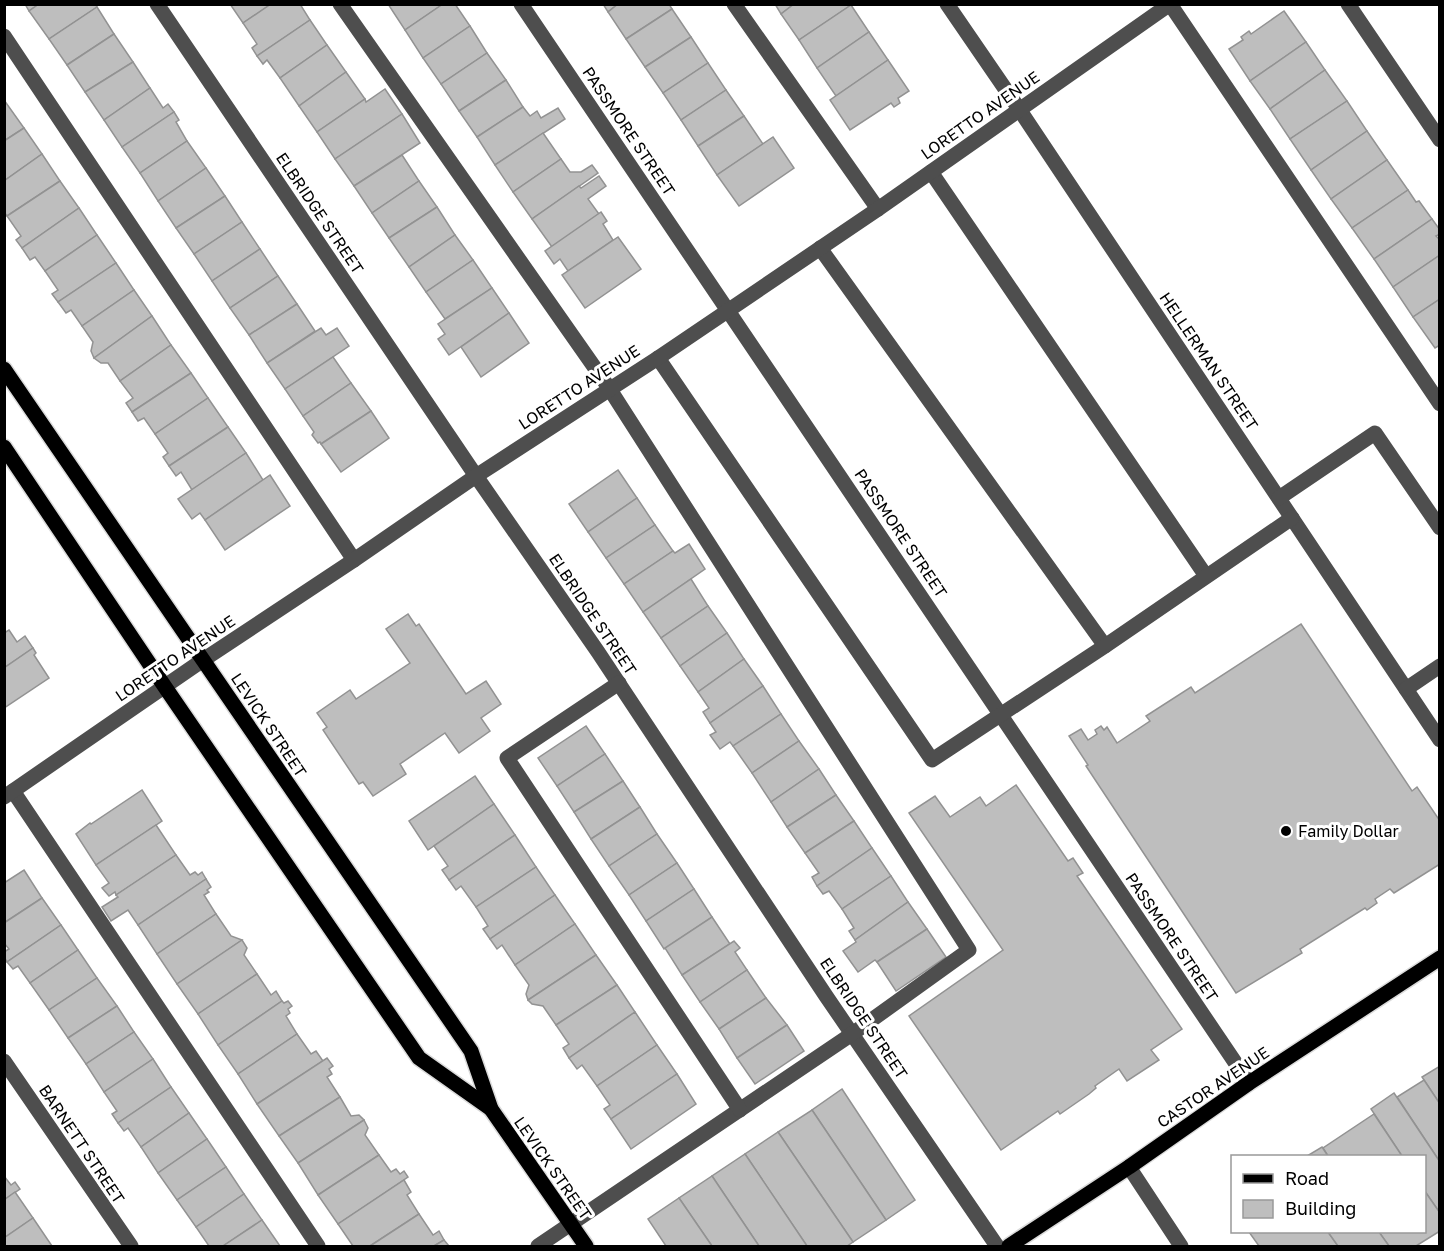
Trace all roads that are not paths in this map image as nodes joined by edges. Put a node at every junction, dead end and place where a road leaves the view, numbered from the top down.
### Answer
1 (157, 4) edge
2 (340, 4) edge
3 (521, 4) edge
4 (734, 4) edge
5 (948, 4) edge
6 (1348, 4) edge
7 (1170, 5) edge
8 (4, 36) edge
9 (1019, 109) junction
10 (1440, 140) edge
11 (931, 172) junction
12 (878, 209) junction
13 (820, 248) junction
14 (728, 310) junction
15 (658, 358) junction
16 (4, 369) edge
17 (609, 388) junction
18 (1440, 404) edge
19 (4, 447) edge
20 (476, 476) junction
21 (1279, 498) junction
22 (1292, 518) junction
23 (1440, 528) edge
24 (354, 560) junction
25 (1206, 576) junction
26 (1104, 646) junction
27 (202, 660) junction
28 (1440, 666) edge
29 (619, 683) junction
30 (165, 687) junction
31 (1406, 689) junction
32 (1001, 715) junction
33 (1440, 740) edge
34 (9, 794) edge
35 (1440, 958) edge
36 (852, 1034) junction
37 (4, 1061) edge
38 (1249, 1083) junction
39 (491, 1109) junction
40 (740, 1110) junction
41 (1129, 1167) junction
42 (570, 1224) junction
43 (131, 1246) edge
44 (318, 1246) edge
45 (538, 1246) edge
46 (586, 1246) edge
47 (998, 1246) edge
48 (1009, 1246) edge
49 (1181, 1246) edge

1 - 20 street, ELBRIDGE STREET
2 - 17 street
3 - 14 street, PASSMORE STREET
4 - 12 street
5 - 9 street, HELLERMAN STREET
6 - 10 street
7 - 9 street, LORETTO AVENUE
7 - 18 street
8 - 24 street
9 - 11 street, LORETTO AVENUE
9 - 21 street, HELLERMAN STREET
11 - 12 street, LORETTO AVENUE
11 - 25 street
12 - 13 street, LORETTO AVENUE
13 - 14 street, LORETTO AVENUE
13 - 26 street
14 - 15 street, LORETTO AVENUE
14 - 32 street, PASSMORE STREET
15 - 17 street, LORETTO AVENUE
15 - 32 street
16 - 27 main road, LEVICK STREET
17 - 20 street, LORETTO AVENUE
17 - 36 street
19 - 30 main road, LEVICK STREET
20 - 24 street, LORETTO AVENUE
20 - 29 street, ELBRIDGE STREET
21 - 22 street, HELLERMAN STREET
21 - 23 street
22 - 25 street
22 - 31 street, HELLERMAN STREET
24 - 27 street, LORETTO AVENUE
25 - 26 street
26 - 32 street
27 - 30 street, LORETTO AVENUE
27 - 39 main road, LEVICK STREET
28 - 31 street
29 - 36 street, ELBRIDGE STREET
29 - 40 street
30 - 34 street, LORETTO AVENUE
30 - 39 main road, LEVICK STREET
31 - 33 street, HELLERMAN STREET
32 - 38 street, PASSMORE STREET
34 - 44 street
35 - 38 main road, CASTOR AVENUE
36 - 40 street
36 - 47 street, ELBRIDGE STREET
37 - 43 street, BARNETT STREET
38 - 41 main road, CASTOR AVENUE
39 - 42 main road, LEVICK STREET
40 - 42 street
41 - 48 main road, CASTOR AVENUE
41 - 49 street
42 - 45 street
42 - 46 main road, LEVICK STREET

